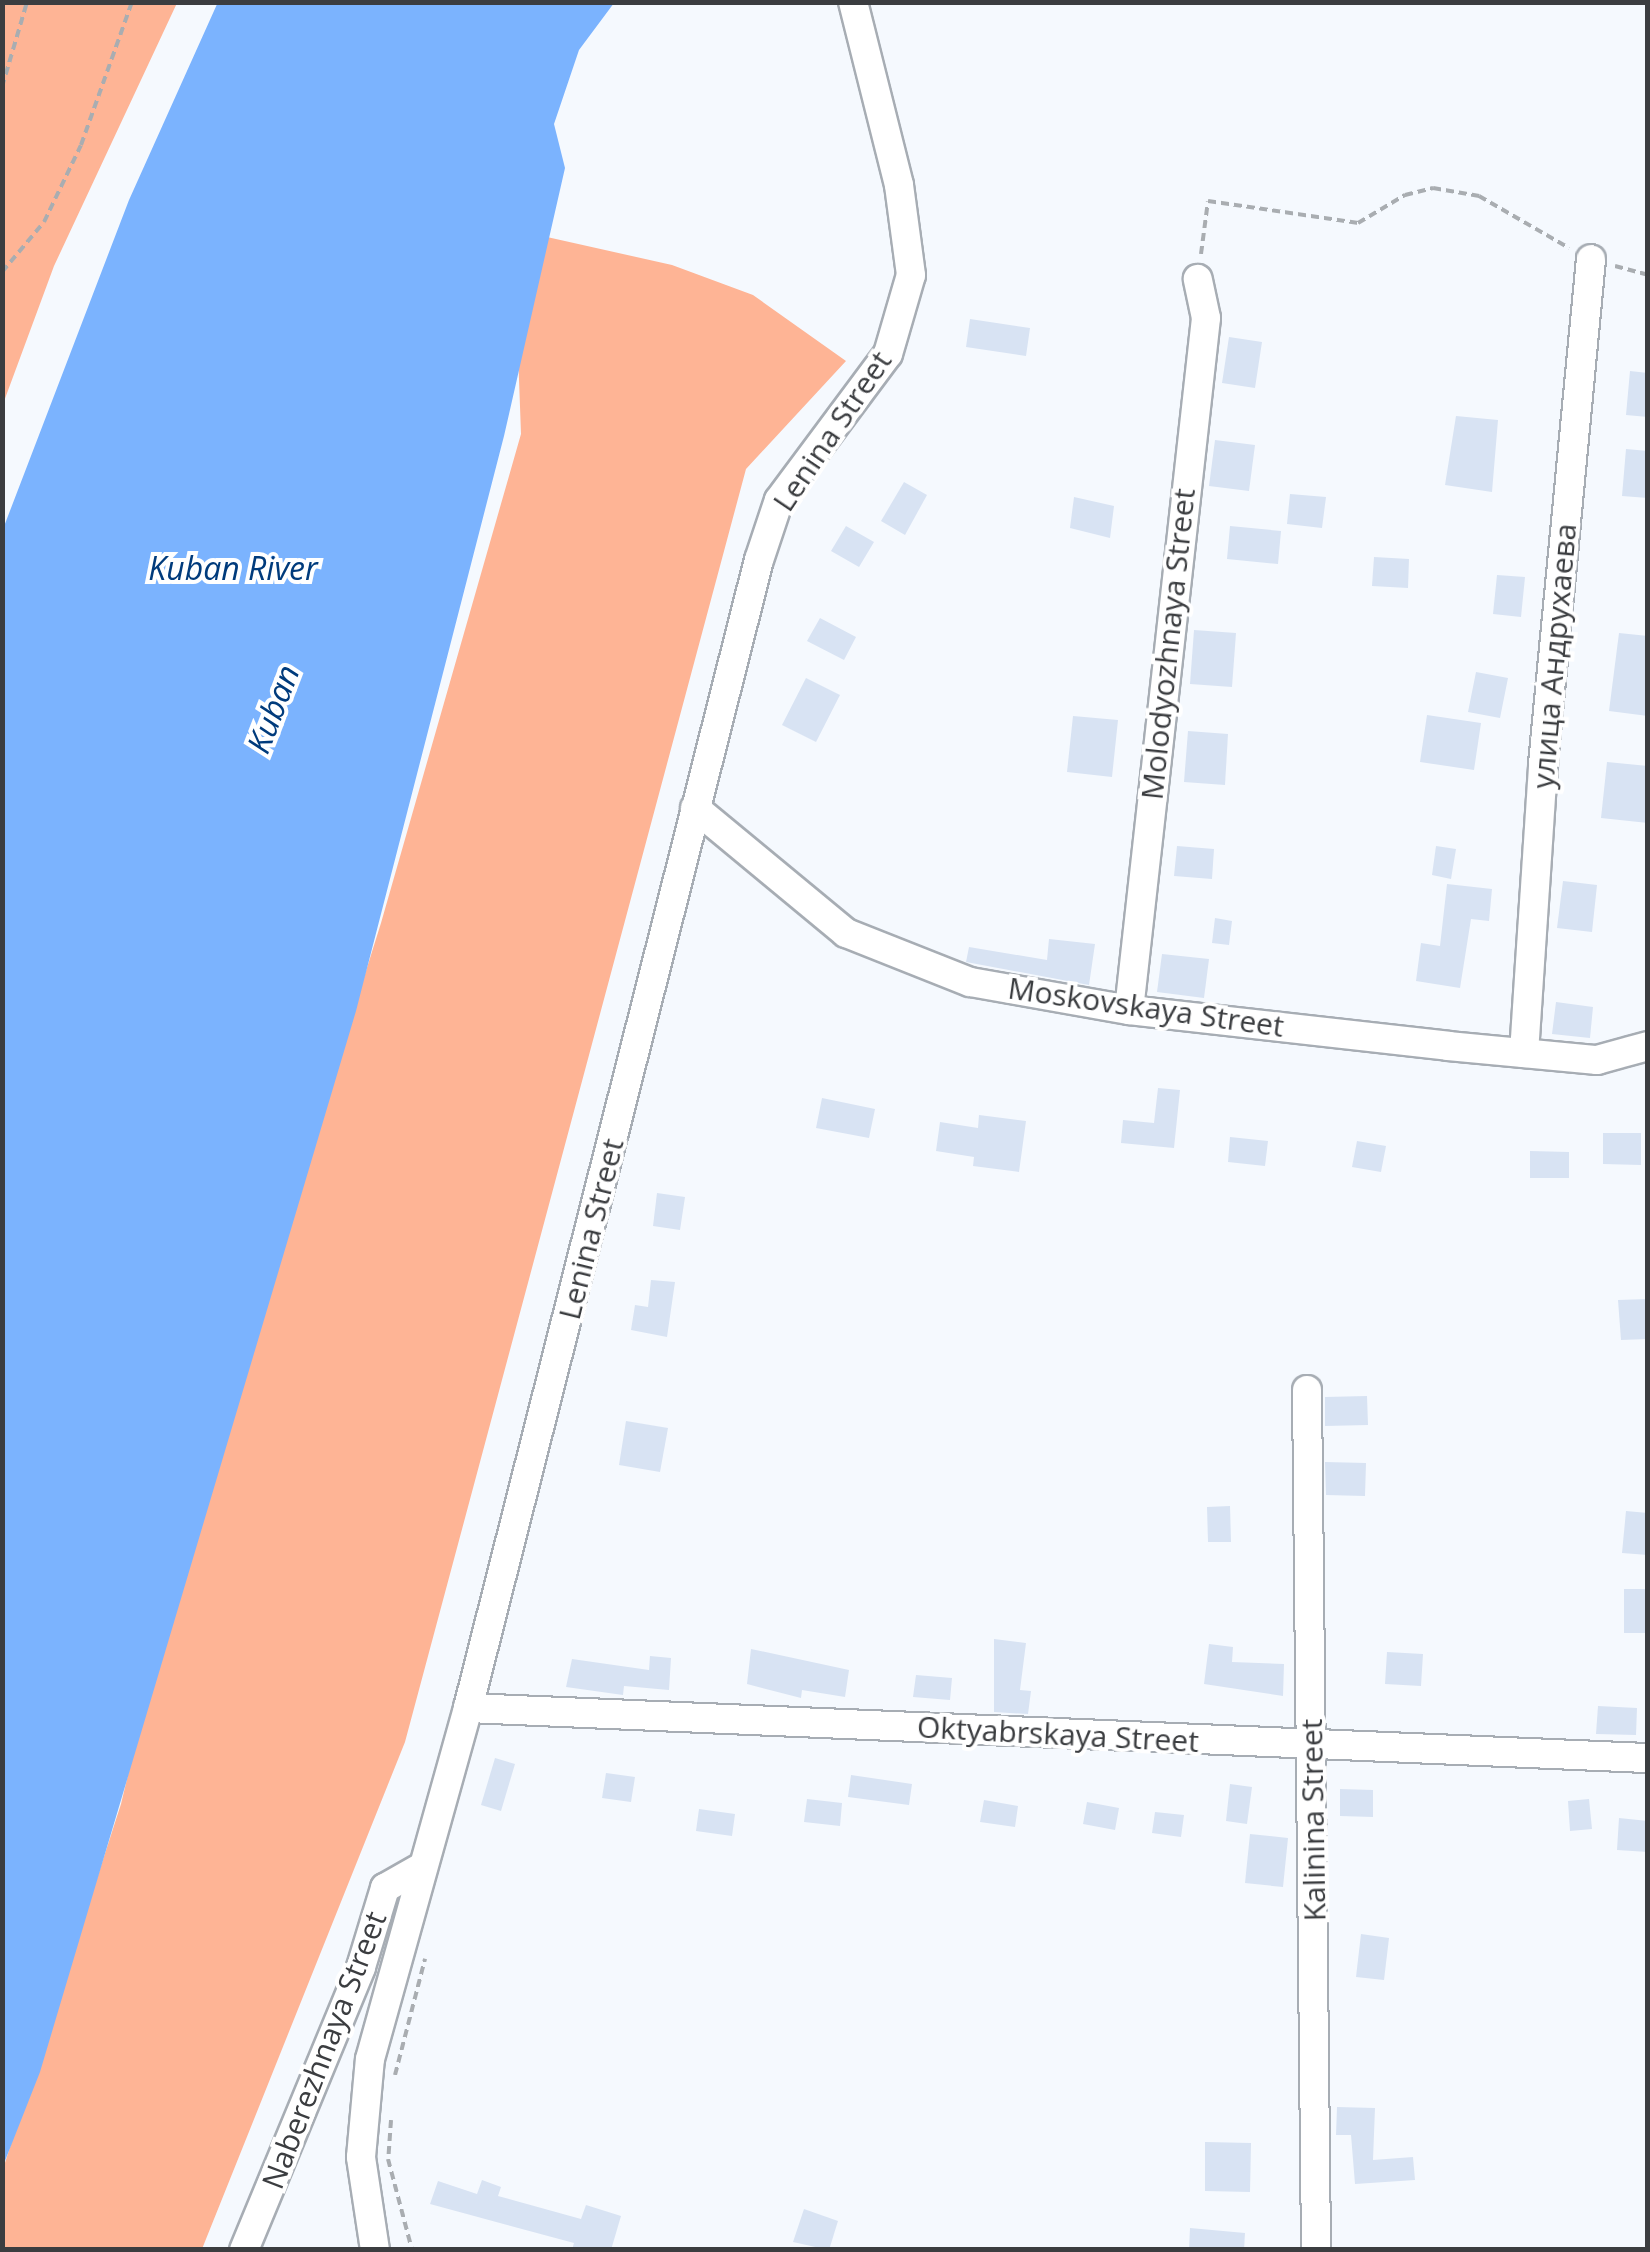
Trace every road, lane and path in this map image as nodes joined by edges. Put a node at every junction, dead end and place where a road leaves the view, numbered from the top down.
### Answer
1 (27, 2) edge
2 (132, 2) edge
3 (853, 2) edge
4 (2, 87) edge
5 (1591, 259) junction
6 (2, 272) edge
7 (1648, 275) edge
8 (1198, 279) joint
9 (696, 808) junction
10 (1129, 1010) junction
11 (1648, 1046) edge
12 (1524, 1053) junction
13 (1307, 1390) dead end
14 (468, 1708) junction
15 (1312, 1745) junction
16 (1648, 1758) edge
17 (422, 1866) junction
18 (427, 1950) dead end
19 (395, 2078) dead end
20 (392, 2110) dead end
21 (244, 2250) edge
22 (375, 2250) edge
23 (412, 2250) edge
24 (1316, 2250) edge

1 - 4 path
2 - 6 path
3 - 9 street, Lenina Street
5 - 7 path
5 - 8 path
5 - 12 street, улица Андрухаева
8 - 10 street, Molodyozhnaya Street
9 - 10 street, Moskovskaya Street
9 - 14 street, Lenina Street
10 - 12 street, Moskovskaya Street
11 - 12 street, Moskovskaya Street
13 - 15 street, Kalinina Street
14 - 15 street, Oktyabrskaya Street
14 - 17 street, Lenina Street
15 - 16 street, Oktyabrskaya Street
15 - 24 street, Kalinina Street
17 - 21 street, Naberezhnaya Street
17 - 22 street, Lenina Street
18 - 19 path
20 - 23 path

